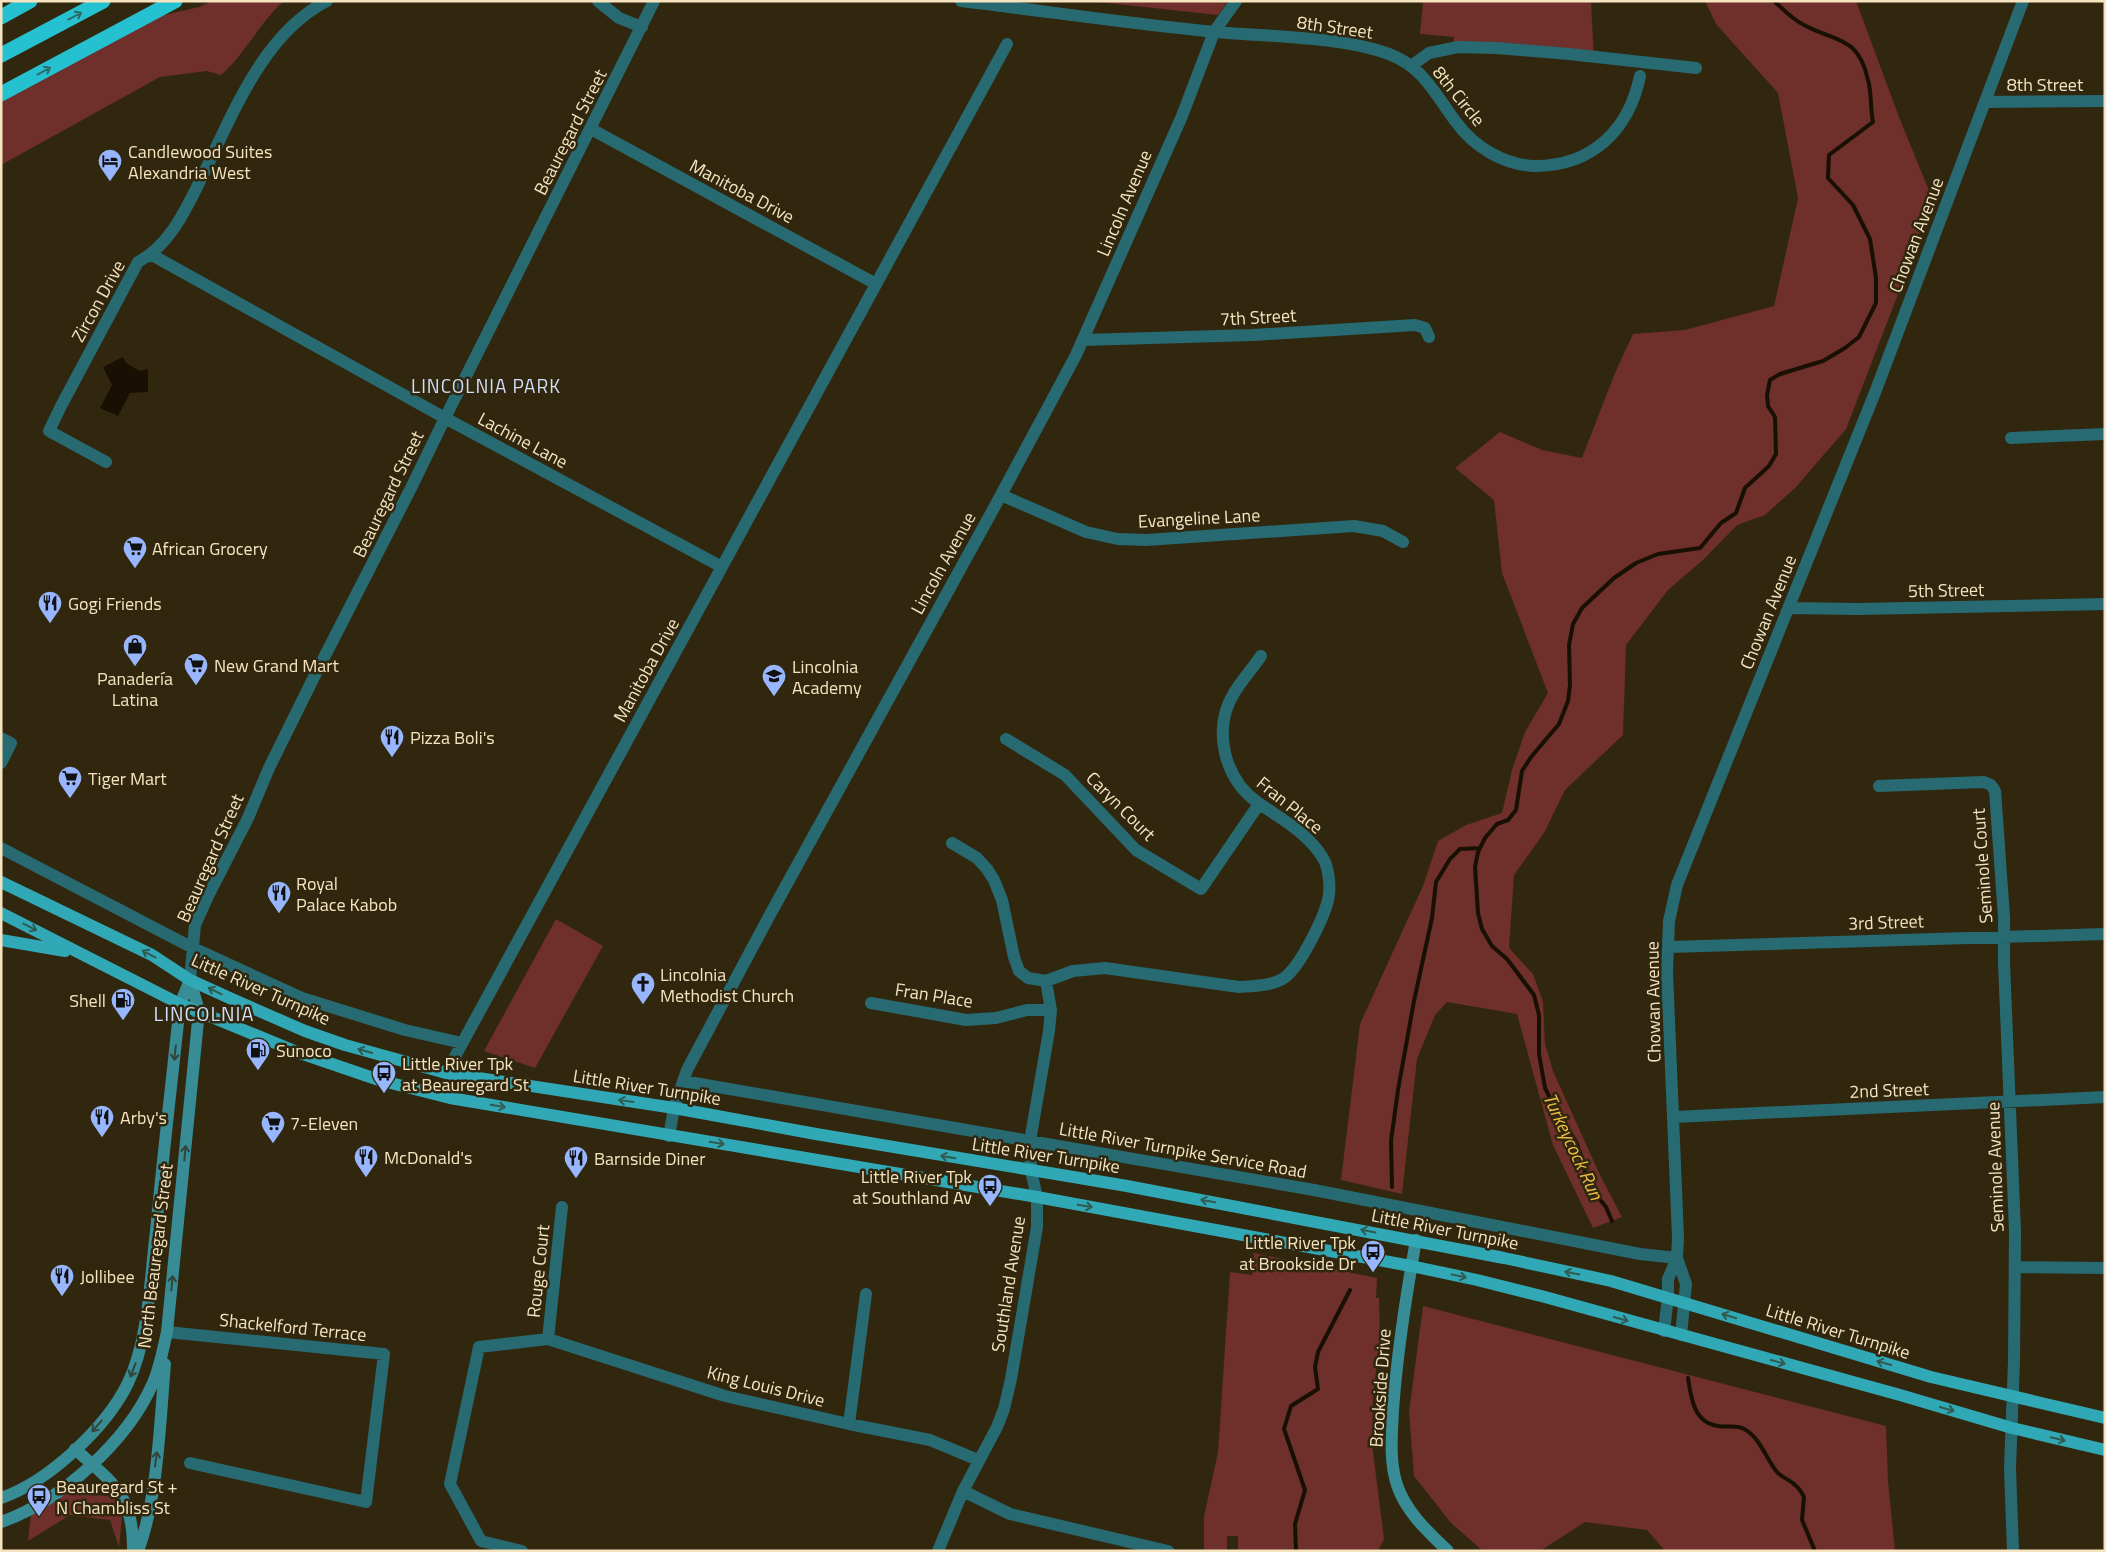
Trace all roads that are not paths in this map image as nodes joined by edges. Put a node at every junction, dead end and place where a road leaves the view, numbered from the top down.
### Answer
1 (30, 1) edge
2 (103, 1) edge
3 (175, 1) edge
4 (326, 1) edge
5 (598, 1) edge
6 (654, 1) edge
7 (961, 1) edge
8 (1236, 1) edge
9 (2023, 1) edge
10 (1, 17) edge
11 (642, 27) junction
12 (1214, 32) junction
13 (1008, 44) dead end
14 (1, 55) edge
15 (1410, 66) junction
16 (1696, 68) dead end
17 (1640, 76) dead end
18 (1, 94) edge
19 (2105, 101) edge
20 (1986, 102) junction
21 (591, 129) junction
22 (152, 255) junction
23 (876, 284) junction
24 (1430, 337) dead end
25 (1082, 340) junction
26 (445, 418) junction
27 (2105, 434) edge
28 (2011, 438) dead end
29 (106, 462) dead end
30 (1001, 495) junction
31 (1403, 542) dead end
32 (722, 567) junction
33 (2105, 604) edge
34 (1789, 608) junction
35 (1261, 656) dead end
36 (1006, 739) dead end
37 (6, 740) edge
38 (1, 763) edge
39 (1880, 786) dead end
40 (1259, 804) junction
41 (952, 843) dead end
42 (1, 848) edge
43 (1, 882) edge
44 (1, 913) edge
45 (2105, 934) edge
46 (2004, 937) junction
47 (1, 940) edge
48 (1668, 947) junction
49 (192, 948) junction
50 (82, 954) junction
51 (190, 980) junction
52 (1046, 981) junction
53 (871, 1003) dead end
54 (180, 1004) junction
55 (1050, 1010) junction
56 (199, 1011) junction
57 (462, 1043) junction
58 (446, 1073) junction
59 (683, 1081) junction
60 (2105, 1097) edge
61 (2011, 1102) junction
62 (674, 1108) junction
63 (1674, 1117) junction
64 (669, 1136) junction
65 (1030, 1141) junction
66 (1031, 1171) junction
67 (1037, 1197) junction
68 (562, 1207) dead end
69 (1416, 1240) junction
70 (1677, 1258) junction
71 (1412, 1266) junction
72 (2016, 1267) junction
73 (2105, 1268) edge
74 (866, 1294) dead end
75 (1668, 1297) junction
76 (1684, 1302) junction
77 (1664, 1331) junction
78 (168, 1332) junction
79 (1680, 1335) junction
80 (548, 1339) junction
81 (2013, 1396) junction
82 (2105, 1418) edge
83 (849, 1424) junction
84 (2012, 1428) junction
85 (75, 1449) junction
86 (2105, 1450) edge
87 (978, 1460) junction
88 (190, 1463) dead end
89 (92, 1464) junction
90 (963, 1491) junction
91 (1, 1498) edge
92 (1, 1522) edge
93 (133, 1551) edge
94 (138, 1551) edge
95 (522, 1551) edge
96 (938, 1551) edge
97 (1168, 1551) edge
98 (1448, 1551) edge
99 (2013, 1551) edge

1 - 10 highway
14 -> 2 highway
18 -> 3 highway
4 - 22 street, Zircon Drive
5 - 11 street
6 - 11 street, Beauregard Street
7 - 12 street, 8th Street
8 - 12 street, Lincoln Avenue
9 - 20 street, Chowan Avenue
11 - 21 street, Beauregard Street
12 - 15 street, 8th Street
12 - 25 street, Lincoln Avenue
13 - 23 street, Manitoba Drive
15 - 16 street
15 - 17 street, 8th Circle
19 - 20 street, 8th Street
20 - 34 street, Chowan Avenue
21 - 23 street, Manitoba Drive
21 - 26 street, Beauregard Street
22 - 26 street, Lachine Lane
22 - 29 street, Zircon Drive
23 - 32 street, Manitoba Drive
24 - 25 street, 7th Street
25 - 30 street, Lincoln Avenue
26 - 32 street, Lachine Lane
26 - 49 street, Beauregard Street
27 - 28 street
30 - 31 street, Evangeline Lane
30 - 59 street, Lincoln Avenue
32 - 57 street, Manitoba Drive
33 - 34 street, 5th Street
34 - 48 street, Chowan Avenue
35 - 40 street, Fran Place
36 - 40 street, Caryn Court
37 - 38 street
39 - 46 street, Seminole Court
40 - 52 street, Fran Place
41 - 52 street
42 - 49 street
51 -> 43 main road, Little River Turnpike
44 -> 50 main road
45 - 46 street, 3rd Street
46 - 48 street, 3rd Street
46 - 61 street, Seminole Avenue
47 - 50 main road
48 - 63 street, Chowan Avenue
49 - 51 street, Beauregard Street
49 - 57 street
50 - 54 main road
51 - 54 main road, North Beauregard Street
51 - 56 main road, Beauregard Street
58 -> 51 main road, Little River Turnpike
52 - 55 street, Southland Avenue
53 - 55 street, Fran Place
54 - 56 main road
54 -> 85 main road, North Beauregard Street
55 - 65 street, Southland Avenue
56 -> 64 main road
78 -> 56 main road, North Beauregard Street
57 - 58 street, Manitoba Drive
62 -> 58 main road, Little River Turnpike
59 - 62 street, Lincoln Avenue
59 - 65 street, Little River Turnpike Service Road
60 - 61 street, 2nd Street
61 - 63 street, 2nd Street
61 - 72 street, Seminole Avenue
62 - 64 street, Lincoln Avenue
66 -> 62 main road, Little River Turnpike
63 - 70 street, Chowan Avenue
64 -> 67 main road
65 - 66 street, Southland Avenue
65 - 70 street, Little River Turnpike Service Road
66 - 67 street, Southland Avenue
69 -> 66 main road, Little River Turnpike
67 -> 71 main road
67 - 87 street, Southland Avenue
68 - 80 street, Rouge Court
69 - 71 main road, Brookside Drive
75 -> 69 main road, Little River Turnpike
70 - 75 street, Chowan Avenue
70 - 76 street, Chowan Avenue
71 -> 77 main road
71 - 98 main road, Brookside Drive
72 - 73 street
72 - 81 street, Seminole Avenue
74 - 83 street
75 - 76 main road, Little River Turnpike
75 - 77 street, Chowan Avenue
76 - 79 street, Chowan Avenue
81 -> 76 main road, Little River Turnpike
77 - 79 main road
78 - 88 street, Shackelford Terrace
78 - 89 main road, North Beauregard Street
94 -> 78 main road
79 -> 84 main road
80 - 83 street, King Louis Drive
80 - 95 street
81 - 82 main road, Little River Turnpike
81 - 84 street, Seminole Avenue
83 - 87 street, King Louis Drive
84 -> 86 main road
84 - 99 street, Seminole Avenue
85 - 89 main road
85 - 91 main road, North Beauregard Street
87 - 90 street, Southland Avenue
89 - 92 main road, North Beauregard Street
89 - 93 main road
90 - 96 street, Southland Avenue
90 - 97 street

